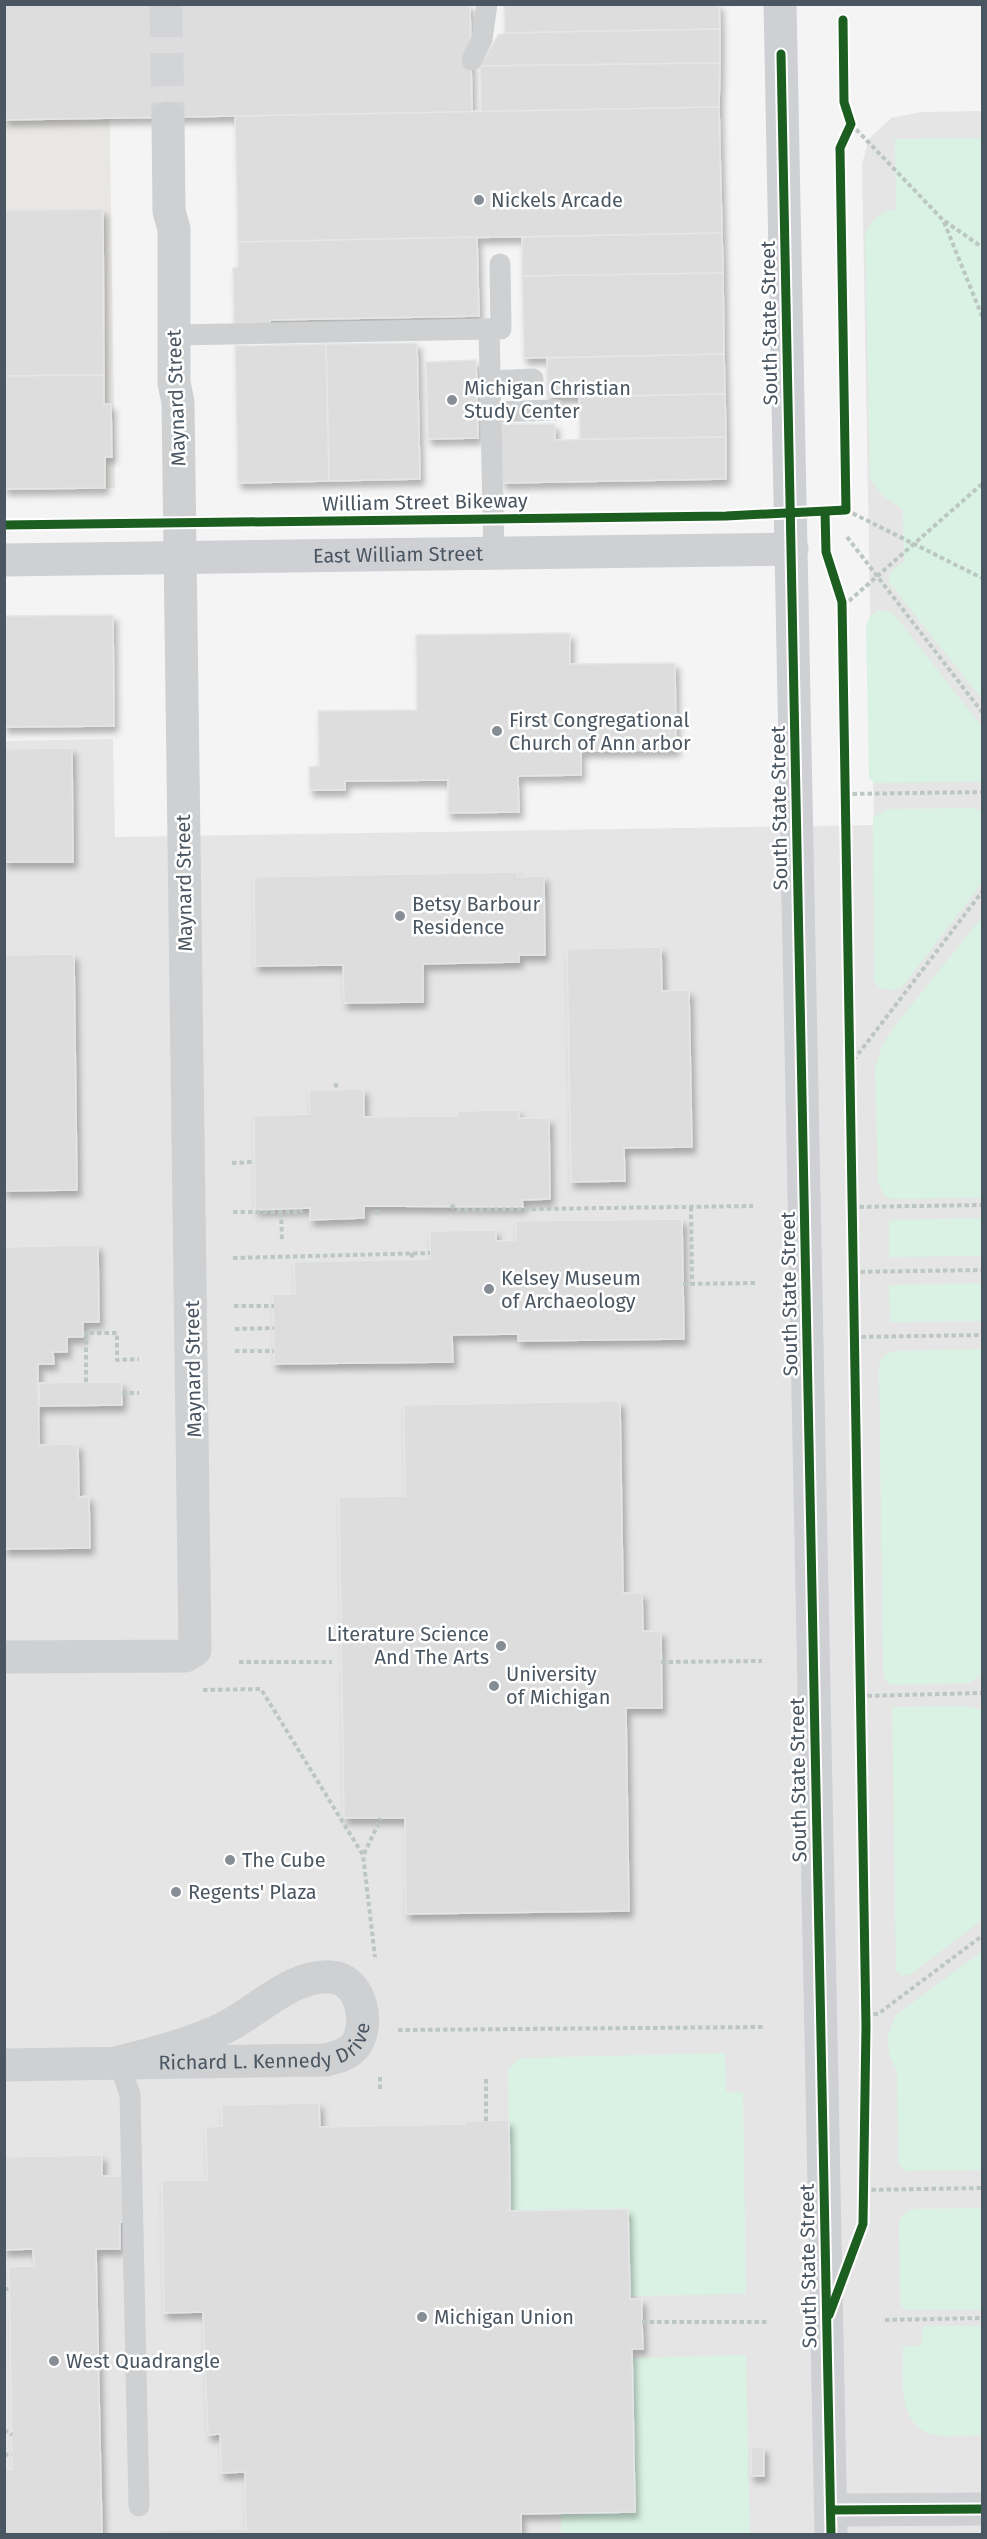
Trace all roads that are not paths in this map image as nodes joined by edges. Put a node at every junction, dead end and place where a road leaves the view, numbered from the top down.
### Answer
1 (487, 4) edge
2 (780, 4) edge
3 (472, 60) dead end
4 (168, 118) tunnel mouth
5 (500, 264) dead end
6 (489, 329) junction
7 (174, 335) junction
8 (533, 379) dead end
9 (490, 381) junction
10 (557, 410) dead end
11 (490, 412) junction
12 (792, 549) junction
13 (494, 554) junction
14 (180, 558) junction
15 (4, 560) edge
16 (4, 1657) edge
17 (119, 2062) junction
18 (4, 2065) edge
19 (139, 2506) dead end
20 (982, 2509) edge
21 (831, 2522) edge

1 - 3 lane
2 - 12 main road, South State Street
4 - 7 street, Maynard Street
5 - 6 lane
6 - 7 lane
6 - 9 lane
7 - 14 street, Maynard Street
8 - 9 lane
9 - 11 lane
10 - 11 lane
11 - 13 lane
12 - 13 main road, East William Street
12 - 21 main road, South State Street
13 - 14 main road, East William Street
14 - 15 main road, East William Street
14 - 16 street, Maynard Street
17 - 17 street, Richard L. Kennedy Drive
17 - 18 street, Richard L. Kennedy Drive
17 - 19 lane
20 - 21 main road

